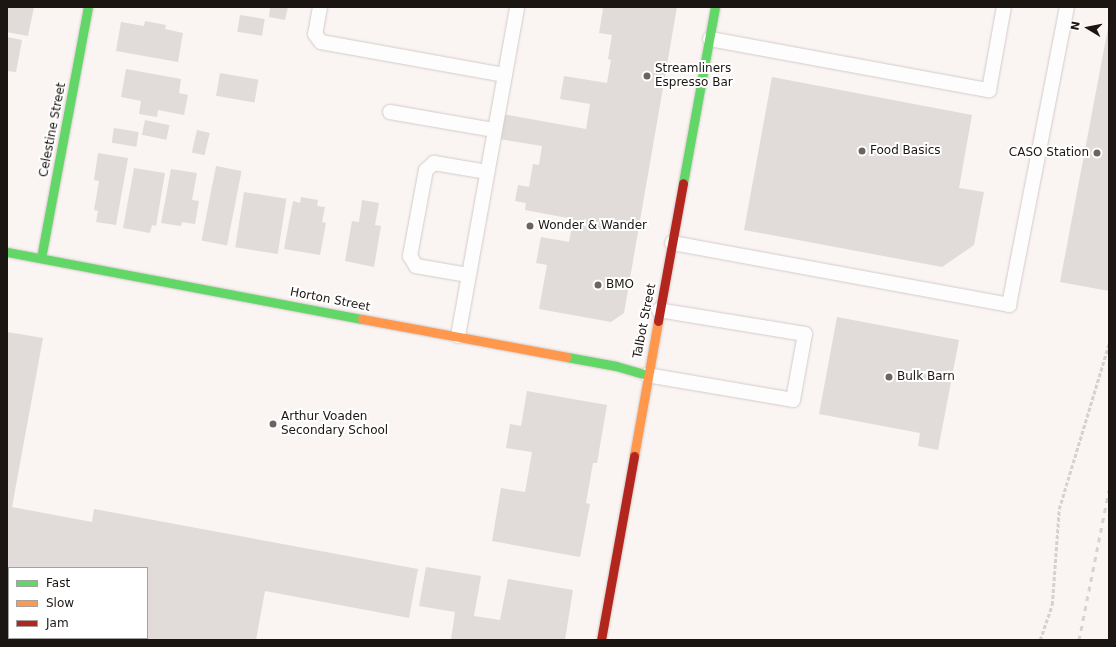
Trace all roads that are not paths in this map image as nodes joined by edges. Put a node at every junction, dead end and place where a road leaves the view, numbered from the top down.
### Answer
1 (88, 7) edge
2 (320, 7) edge
3 (517, 7) edge
4 (715, 7) edge
5 (1004, 7) edge
6 (1067, 7) edge
7 (710, 39) junction
8 (505, 74) junction
9 (390, 112) dead end
10 (494, 130) junction
11 (487, 172) junction
12 (672, 244) junction
13 (7, 252) edge
14 (41, 258) junction
15 (468, 275) junction
16 (659, 310) junction
17 (458, 336) junction
18 (647, 375) junction
19 (601, 640) edge

1 - 14 street, Celestine Street
2 - 8 lane
3 - 8 lane
4 - 7 street, Talbot Street
5 - 7 lane
6 - 12 lane
7 - 12 street, Talbot Street
8 - 10 lane
9 - 10 lane
10 - 11 lane
11 - 15 lane
11 - 15 lane
12 - 16 street, Talbot Street
13 - 14 street, Horton Street
14 - 17 street, Horton Street
15 - 17 lane
16 - 18 street, Talbot Street
16 - 18 lane
17 - 18 street, Horton Street
18 - 19 street, Talbot Street

